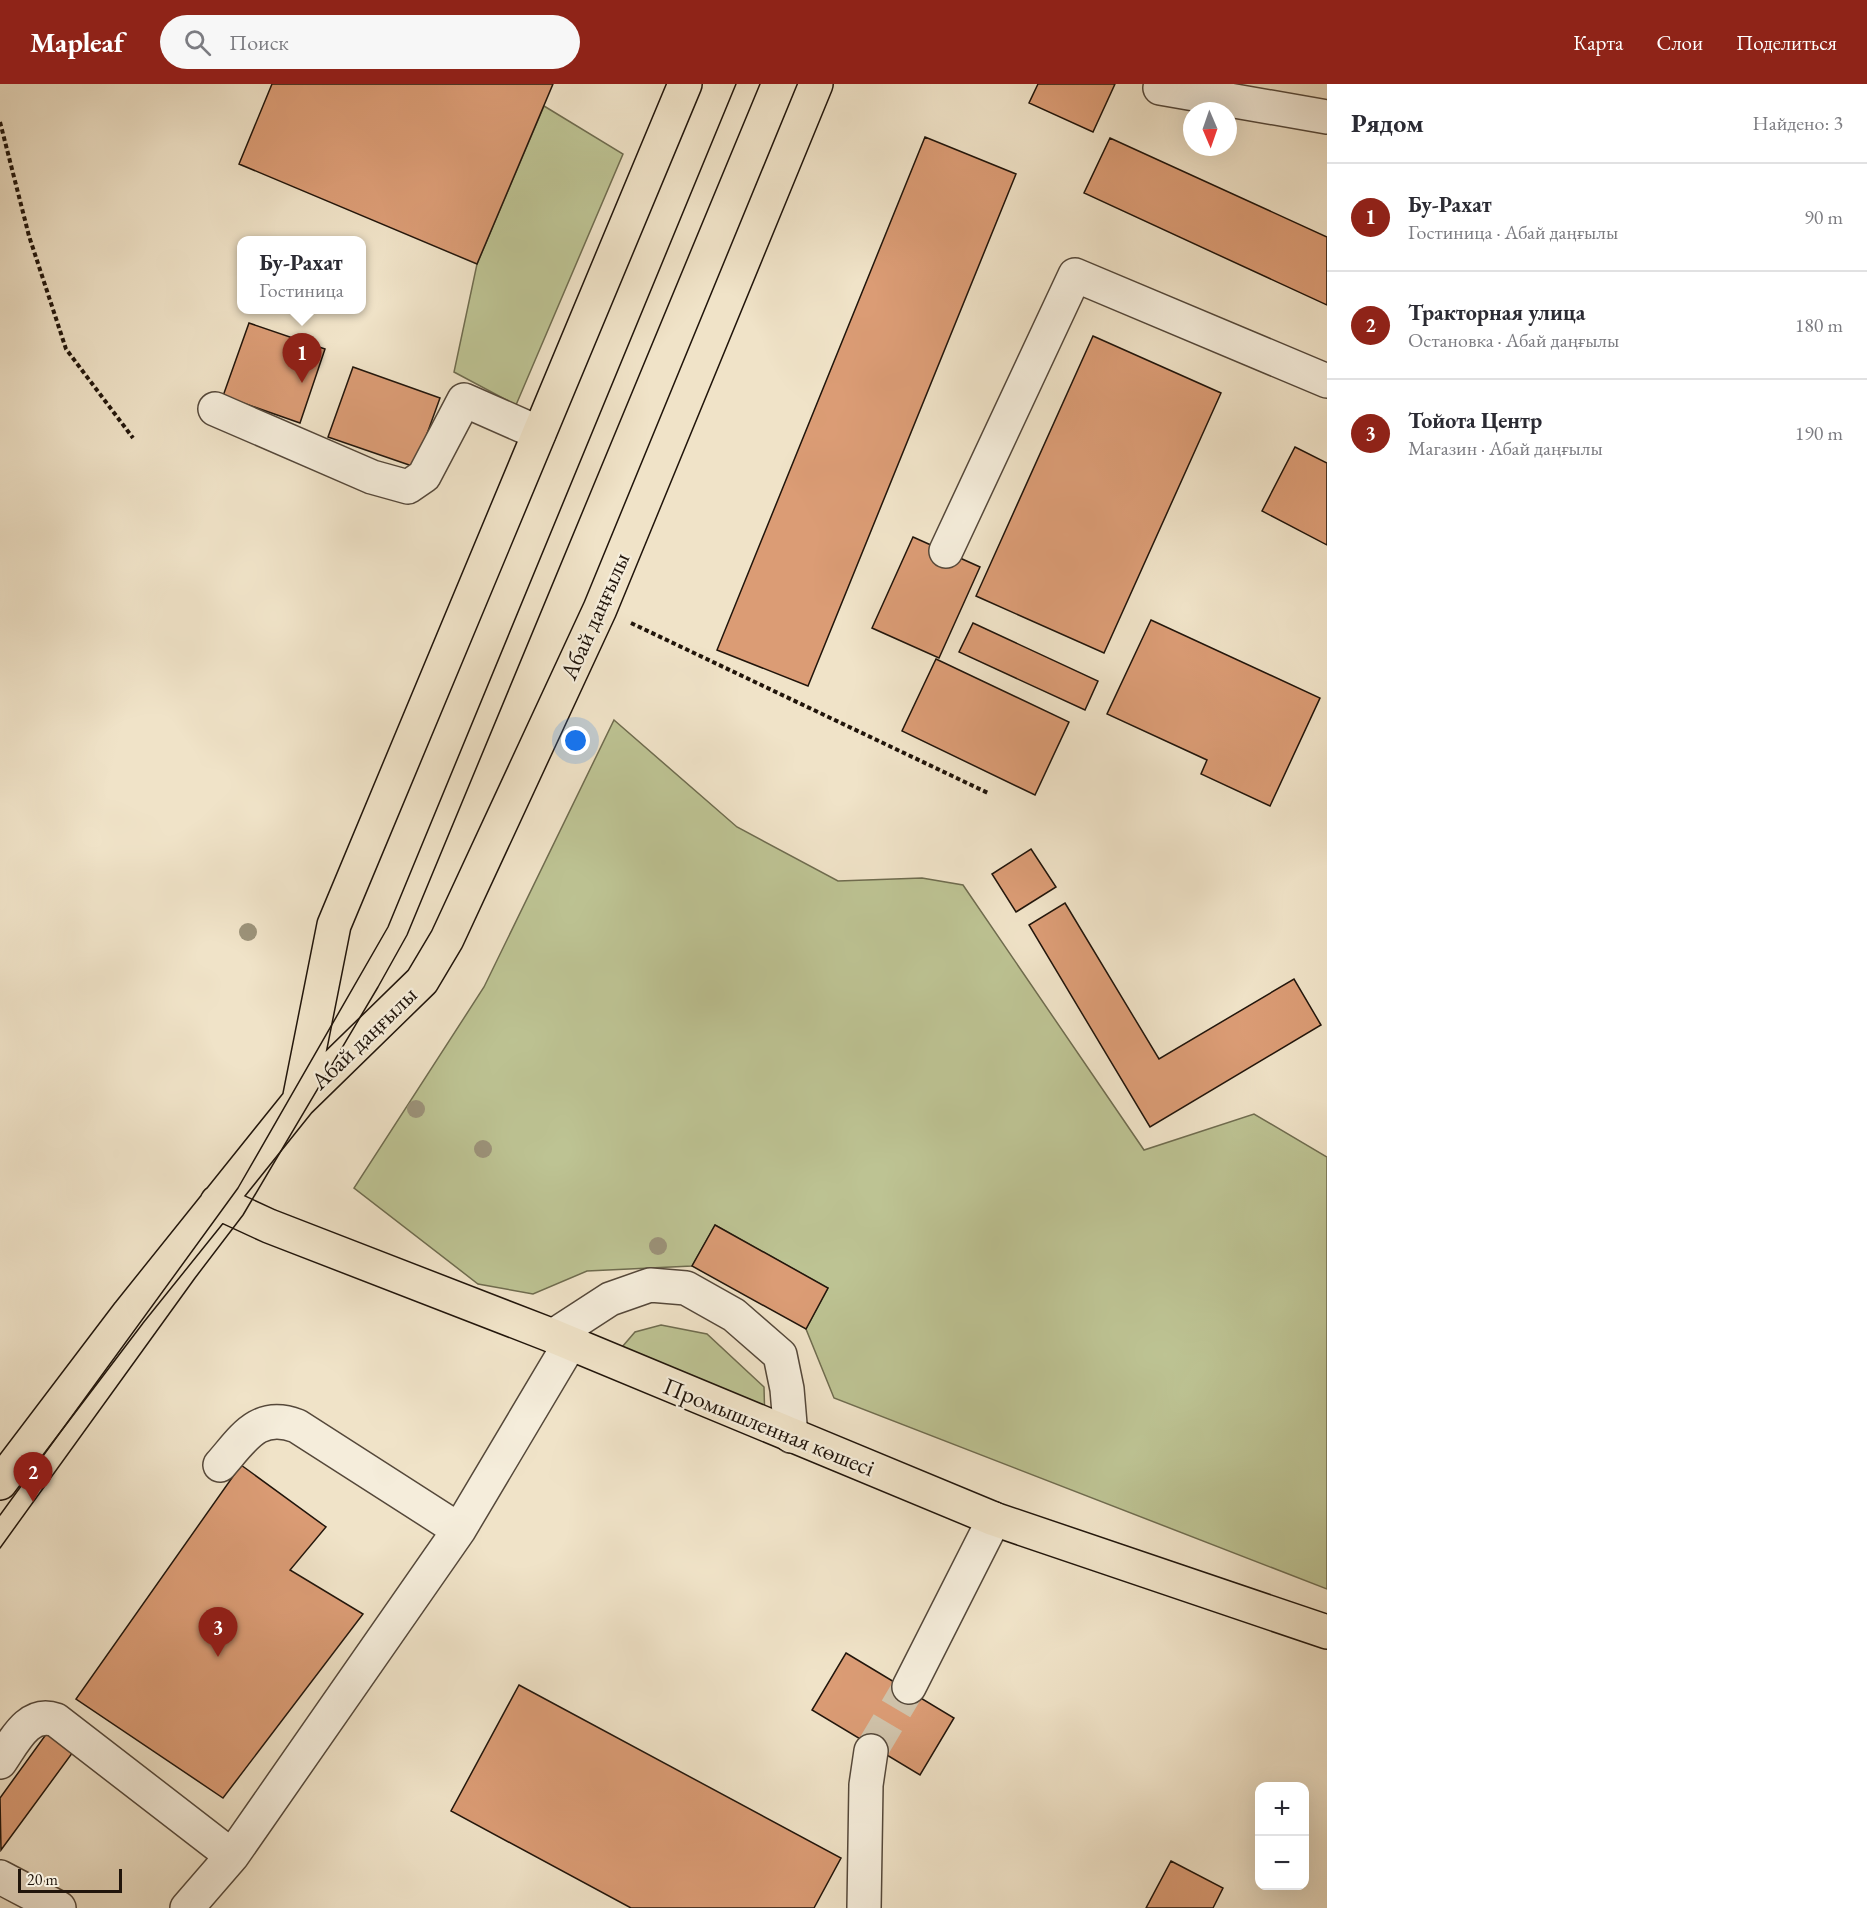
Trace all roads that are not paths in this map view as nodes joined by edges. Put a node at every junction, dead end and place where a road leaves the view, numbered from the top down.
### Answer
1 (686, 84) edge
2 (816, 84) edge
3 (1158, 85) edge
4 (1327, 117) edge
5 (1327, 381) edge
6 (215, 409) dead end
7 (539, 433) junction
8 (946, 551) dead end
9 (299, 1101) junction
10 (217, 1202) junction
11 (561, 1340) junction
12 (790, 1436) junction
13 (220, 1465) dead end
14 (0, 1483) edge
15 (994, 1519) junction
16 (459, 1530) junction
17 (1327, 1632) edge
18 (909, 1687) tunnel mouth
19 (871, 1750) tunnel mouth
20 (0, 1762) edge
21 (232, 1856) junction
22 (0, 1877) edge
23 (59, 1908) edge
24 (187, 1908) edge
25 (864, 1908) edge

1 - 7 main road, Абай даңғылы
2 - 9 main road, Абай даңғылы
3 - 4 lane
5 - 8 lane
6 - 7 lane
7 - 9 main road, Абай даңғылы
9 - 10 main road, Абай даңғылы
10 - 11 main road, Промышленная көшесі
10 - 14 main road, Абай даңғылы
11 - 12 main road, Промышленная көшесі
11 - 12 lane
11 - 16 lane
12 - 15 main road, Промышленная көшесі
13 - 16 lane
15 - 17 main road, Промышленная көшесі
15 - 18 lane
16 - 21 lane
19 - 25 lane
20 - 21 lane
21 - 24 lane
22 - 23 lane

